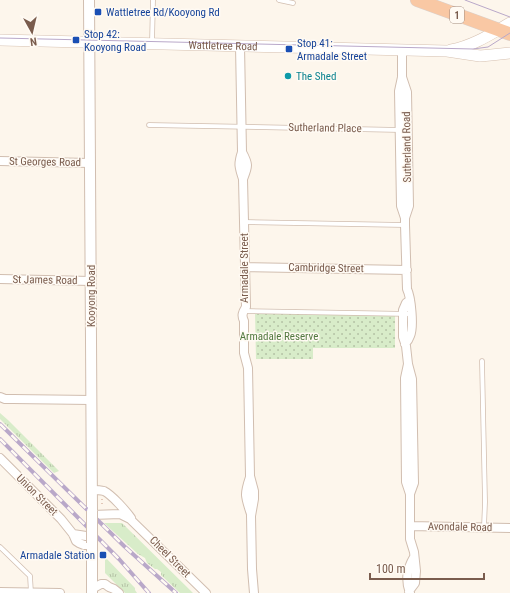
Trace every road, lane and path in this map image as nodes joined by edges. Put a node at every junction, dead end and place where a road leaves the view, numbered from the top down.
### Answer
1 (89, 0) edge
2 (153, 0) edge
3 (279, 0) edge
4 (417, 0) edge
5 (293, 3) dead end
6 (510, 23) edge
7 (504, 32) edge
8 (0, 40) edge
9 (90, 42) junction
10 (152, 43) junction
11 (240, 46) junction
12 (402, 50) junction
13 (447, 51) junction
14 (510, 53) edge
15 (149, 124) dead end
16 (242, 127) junction
17 (403, 130) junction
18 (0, 161) edge
19 (90, 163) junction
20 (244, 222) junction
21 (405, 222) junction
22 (245, 266) junction
23 (407, 270) junction
24 (0, 279) edge
25 (91, 281) junction
26 (410, 300) junction
27 (243, 311) junction
28 (402, 314) junction
29 (411, 314) junction
30 (405, 344) junction
31 (482, 361) dead end
32 (0, 397) edge
33 (91, 400) junction
34 (0, 458) edge
35 (92, 490) junction
36 (102, 495) dead end
37 (95, 513) junction
38 (133, 521) junction
39 (410, 526) junction
40 (484, 527) junction
41 (510, 528) edge
42 (90, 541) junction
43 (0, 547) edge
44 (92, 591) edge
45 (0, 592) edge
46 (410, 592) edge
47 (31, 593) edge
48 (60, 593) edge
49 (119, 593) edge
50 (206, 593) edge
51 (254, 593) edge

1 - 9 street, Kooyong Road
2 - 10 lane
3 - 5 lane
4 - 7 highway, 1
6 - 7 main road, Wattletree Road
7 - 13 main road, Wattletree Road
8 - 9 main road, Wattletree Road
9 - 10 main road, Wattletree Road
9 - 19 street, Kooyong Road
10 - 11 main road, Wattletree Road
11 - 12 main road, Wattletree Road
11 - 16 street, Armadale Street
12 - 13 main road, Wattletree Road
12 - 17 street, Sutherland Road
13 - 14 main road, Wattletree Road
15 - 16 lane, Sutherland Place
16 - 17 lane, Sutherland Place
16 - 20 street, Armadale Street
17 - 21 street, Sutherland Road
18 - 19 street, St Georges Road
19 - 25 street, Kooyong Road
20 - 21 lane
20 - 22 street, Armadale Street
21 - 23 street, Sutherland Road
22 - 23 street, Cambridge Street
22 - 27 street, Armadale Street
23 - 26 street, Sutherland Road
24 - 25 street, St James Road
25 - 33 street, Kooyong Road
26 - 28 street
26 - 29 street, Sutherland Road
27 - 28 lane
27 - 51 street, Armadale Street
28 - 29 lane
28 - 30 street, Sutherland Road
29 - 30 street, Sutherland Road
30 - 39 street, Sutherland Road
31 - 40 lane
32 - 33 street
33 - 35 street, Kooyong Road
34 - 42 street, Union Street
35 - 37 street, Kooyong Road
35 - 38 street, Cheel Street
36 - 37 path
37 - 38 street, Cheel Street
37 - 42 street, Kooyong Road, bridge
38 - 50 street, Cheel Street
39 - 40 street, Avondale Road
39 - 46 street, Sutherland Road
40 - 41 street, Avondale Road
42 - 44 street, Kooyong Road
43 - 47 lane
44 - 49 street
45 - 47 street
47 - 48 street

